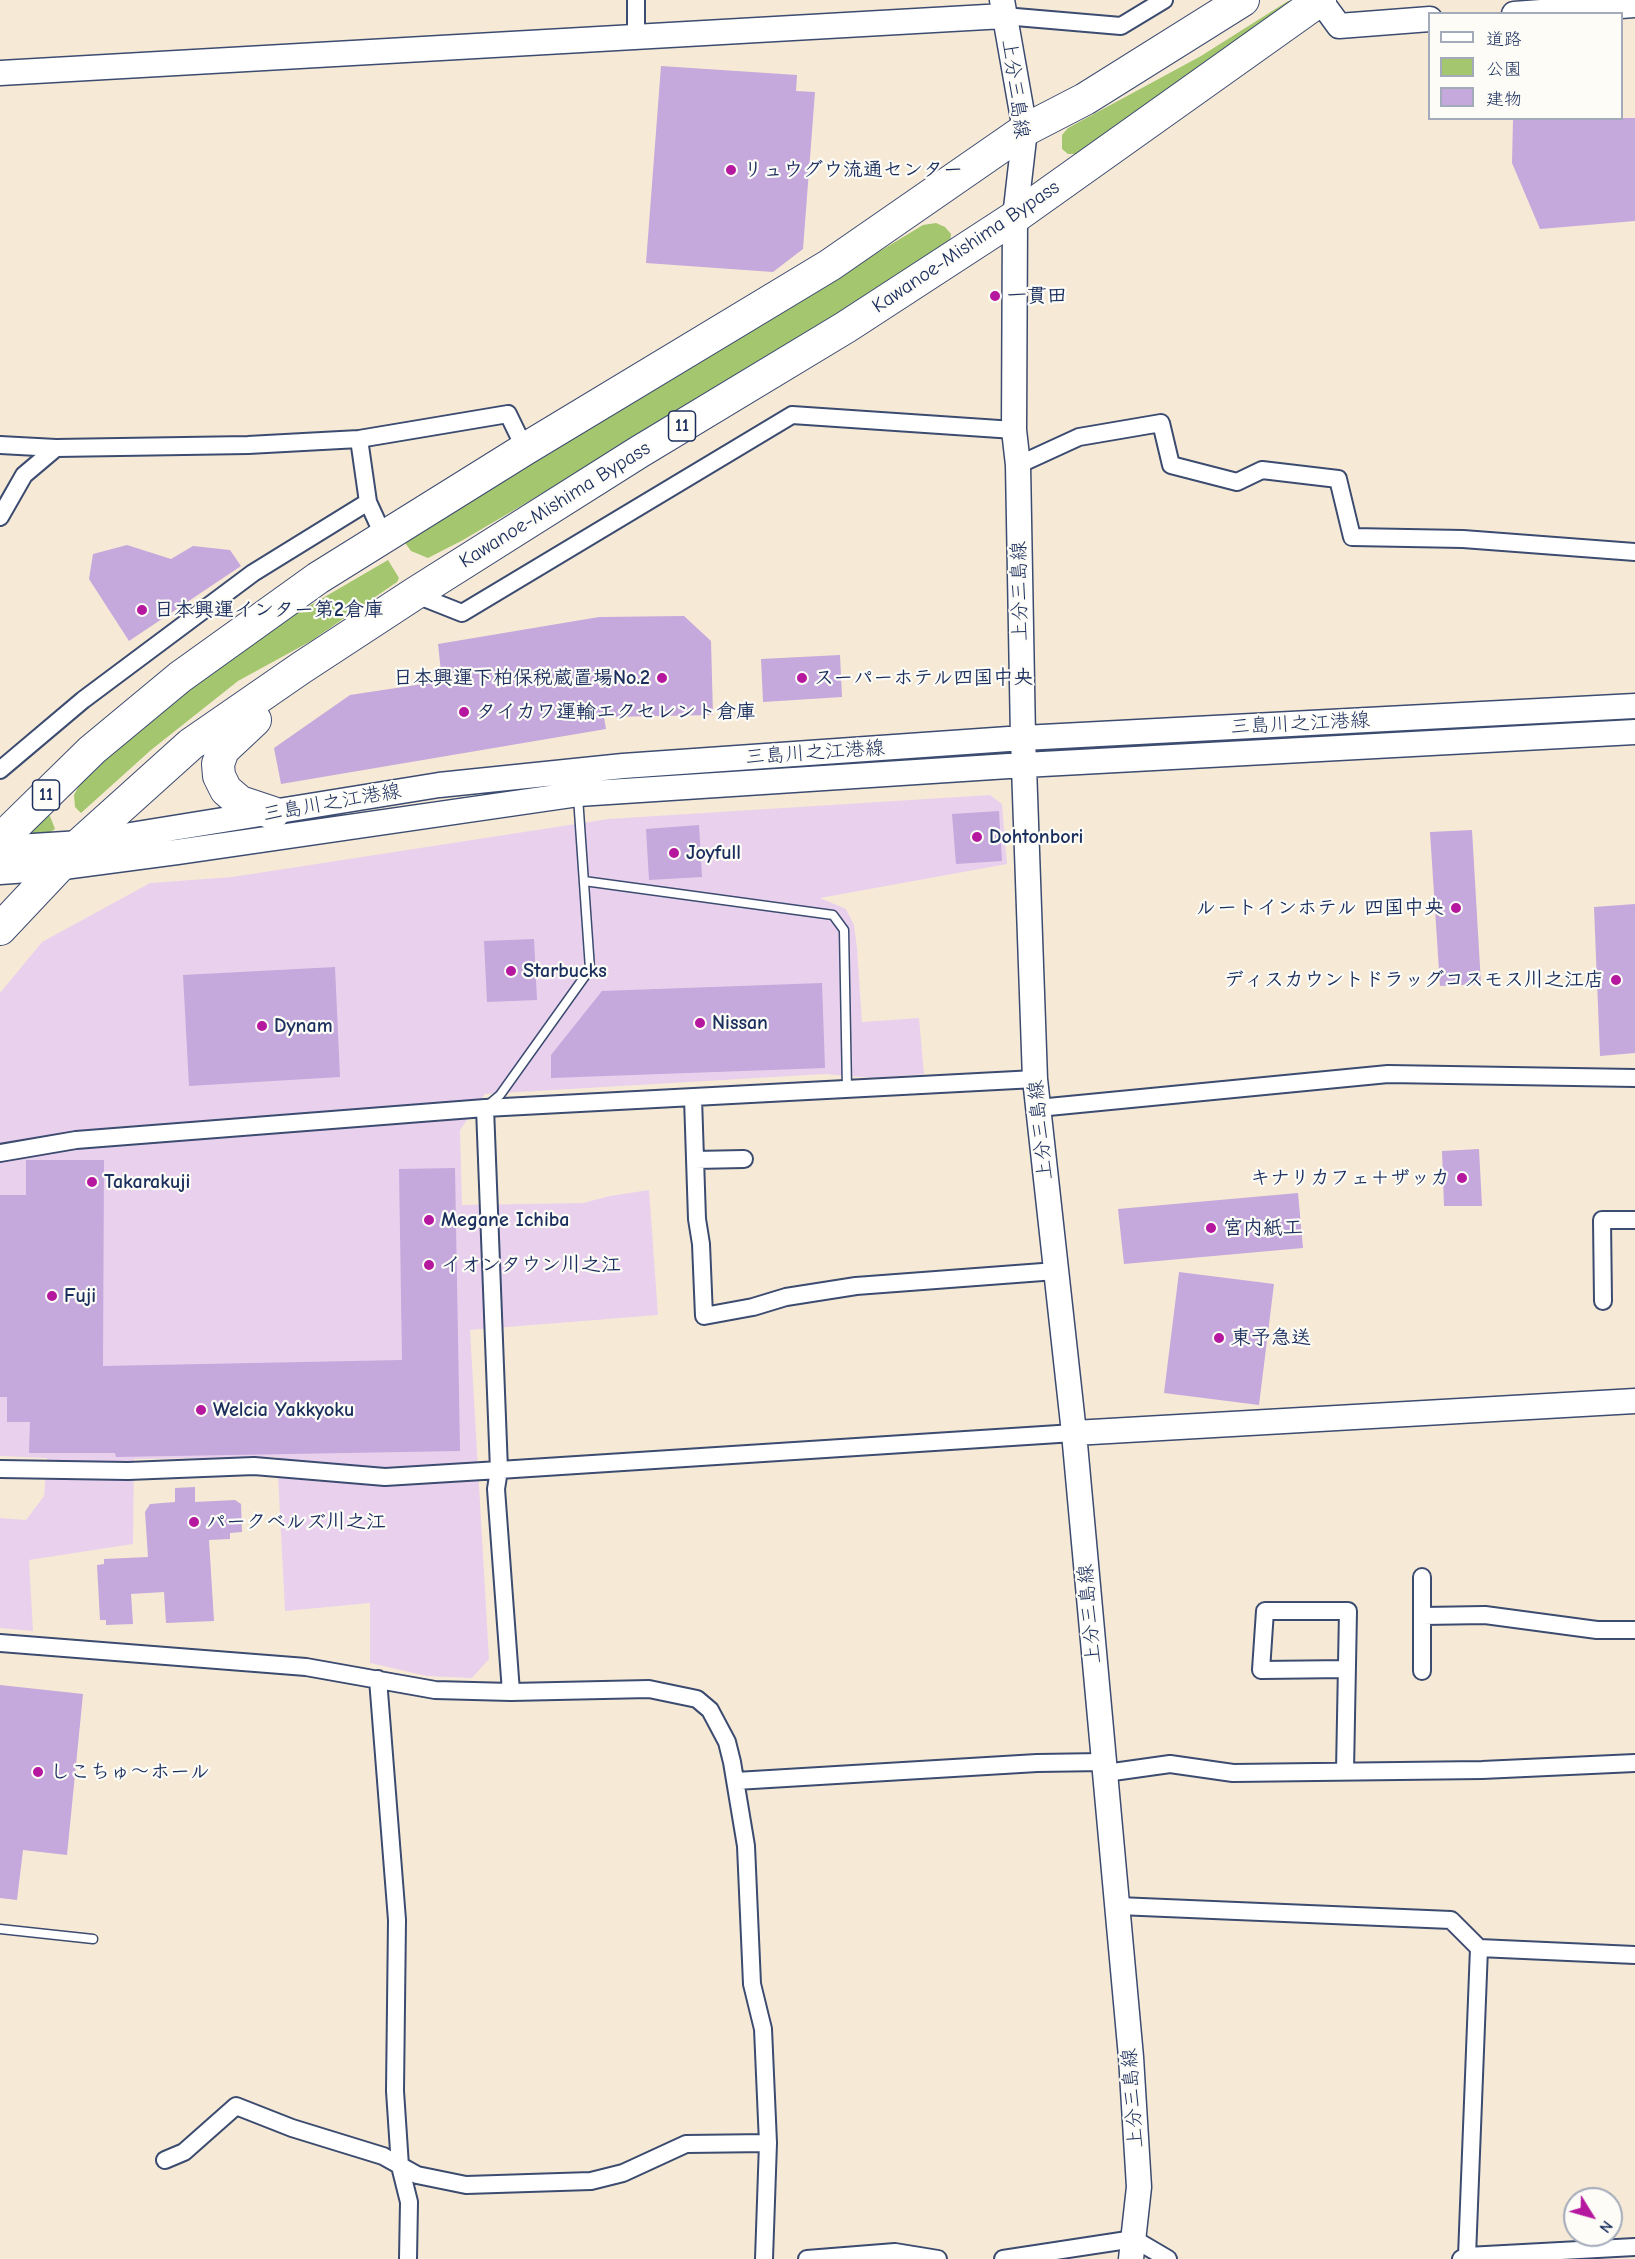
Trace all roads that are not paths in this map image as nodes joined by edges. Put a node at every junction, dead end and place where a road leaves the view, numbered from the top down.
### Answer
1 (636, 0) edge
2 (1164, 0) edge
3 (1243, 0) edge
4 (1320, 0) edge
5 (1635, 5) edge
6 (1003, 8) edge
7 (1541, 12) edge
8 (1428, 19) edge
9 (636, 36) junction
10 (0, 73) edge
11 (1024, 130) junction
12 (1015, 217) junction
13 (1014, 429) junction
14 (359, 439) junction
15 (0, 444) edge
16 (56, 448) junction
17 (525, 449) junction
18 (1018, 465) junction
19 (368, 502) junction
20 (0, 517) edge
21 (384, 537) junction
22 (1635, 552) edge
23 (414, 594) junction
24 (1635, 706) edge
25 (1635, 732) edge
26 (1023, 738) junction
27 (1024, 765) junction
28 (0, 770) edge
29 (578, 794) junction
30 (273, 813) junction
31 (0, 840) edge
32 (81, 843) junction
33 (0, 848) edge
34 (56, 868) junction
35 (0, 872) edge
36 (584, 882) junction
37 (0, 929) edge
38 (1635, 1078) edge
39 (1035, 1079) junction
40 (848, 1089) junction
41 (693, 1098) junction
42 (485, 1108) junction
43 (1038, 1108) junction
44 (0, 1153) edge
45 (744, 1159) dead end
46 (695, 1160) junction
47 (1635, 1220) edge
48 (1056, 1271) junction
49 (1603, 1301) dead end
50 (1635, 1401) edge
51 (1074, 1433) junction
52 (0, 1469) edge
53 (499, 1470) junction
54 (1422, 1577) dead end
55 (1423, 1616) junction
56 (1635, 1630) edge
57 (0, 1643) edge
58 (1347, 1669) junction
59 (1422, 1671) dead end
60 (378, 1679) junction
61 (511, 1692) junction
62 (1635, 1763) edge
63 (1105, 1768) junction
64 (1345, 1771) junction
65 (736, 1781) junction
66 (1118, 1906) junction
67 (0, 1929) edge
68 (93, 1939) dead end
69 (1479, 1948) junction
70 (1635, 1955) edge
71 (768, 2144) junction
72 (165, 2160) dead end
73 (400, 2166) junction
74 (1635, 2247) edge
75 (1133, 2249) edge
76 (1561, 2255) edge
77 (1464, 2257) edge
78 (408, 2259) edge
79 (764, 2259) edge
80 (807, 2259) edge
81 (938, 2259) edge
82 (1002, 2259) edge
83 (1168, 2259) edge

1 - 9 street
2 - 6 street
3 - 11 highway, 11
4 - 8 main road
4 - 12 highway, Kawanoe-Mishima Bypass / 11
5 - 7 main road
6 - 9 main road
6 - 11 main road, 上分三島線
9 - 10 main road
11 - 12 main road, 上分三島線
11 - 17 highway, 11
12 - 13 main road, 上分三島線
12 - 23 highway, Kawanoe-Mishima Bypass / 11
13 - 18 main road, 上分三島線
13 - 23 street
14 - 16 street
14 - 17 street
14 - 19 street
15 - 16 street
16 - 20 street
17 - 21 highway, 11
18 - 22 street
18 - 26 main road, 上分三島線
19 - 21 street
19 - 28 street
21 - 31 highway, 11
23 - 30 highway
23 - 32 highway, Kawanoe-Mishima Bypass / 11
24 - 26 main road, 三島川之江港線
25 - 27 main road, 三島川之江港線
26 - 27 main road, 上分三島線
26 - 30 main road, 三島川之江港線
27 - 29 main road, 三島川之江港線
27 - 39 main road, 上分三島線
29 - 34 main road, 三島川之江港線
29 - 36 lane
30 - 32 main road, 三島川之江港線
32 - 33 main road, 三島川之江港線
32 - 34 highway, Kawanoe-Mishima Bypass / 11
34 - 35 main road, 三島川之江港線
34 - 37 highway, Kawanoe-Mishima Bypass / 11
36 - 40 lane
36 - 42 lane
38 - 43 street
39 - 40 street
39 - 43 main road, 上分三島線
40 - 41 street
41 - 42 street
41 - 46 street
42 - 44 street
42 - 53 street
43 - 48 main road, 上分三島線
45 - 46 street
46 - 48 street
47 - 49 street
48 - 51 main road, 上分三島線
50 - 51 main road
51 - 53 street
51 - 63 main road, 上分三島線
52 - 53 street
53 - 61 street
54 - 55 street
55 - 56 street
55 - 59 street
57 - 60 street
58 - 58 street
58 - 64 street
60 - 61 street
60 - 73 street
61 - 65 street
62 - 64 street
63 - 64 street
63 - 65 street
63 - 66 main road, 上分三島線
65 - 71 street
66 - 69 street
66 - 75 main road, 上分三島線
67 - 68 lane
69 - 70 street
69 - 77 street
71 - 73 street
71 - 79 street
72 - 73 street
73 - 78 street
74 - 76 street
75 - 82 street
75 - 83 street
76 - 77 street
80 - 81 street

